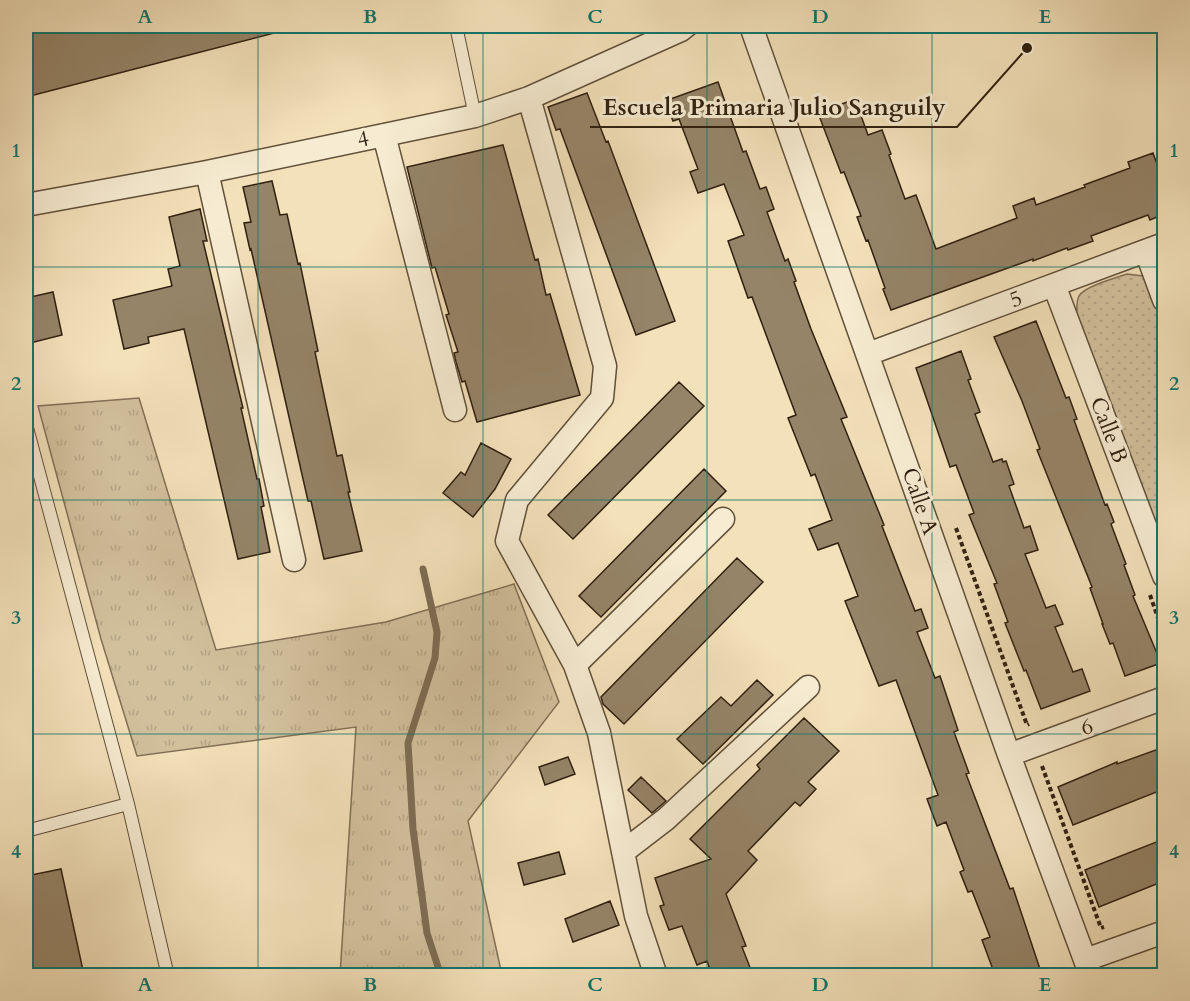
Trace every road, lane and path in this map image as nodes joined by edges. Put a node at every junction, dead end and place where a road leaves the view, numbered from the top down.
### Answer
1 (456, 26) edge
2 (686, 26) edge
3 (751, 26) edge
4 (529, 98) junction
5 (475, 116) junction
6 (384, 135) junction
7 (207, 172) junction
8 (26, 204) edge
9 (1155, 248) edge
10 (1054, 285) junction
11 (1164, 300) edge
12 (868, 354) junction
13 (455, 410) dead end
14 (26, 424) edge
15 (723, 519) dead end
16 (955, 525) dead end
17 (294, 560) dead end
18 (1164, 576) edge
19 (575, 665) junction
20 (808, 687) dead end
21 (1164, 698) edge
22 (1038, 721) dead end
23 (1009, 755) junction
24 (1041, 764) dead end
25 (128, 804) junction
26 (26, 831) edge
27 (623, 852) junction
28 (1112, 924) dead end
29 (1164, 932) edge
30 (1088, 968) edge
31 (168, 975) edge
32 (656, 975) edge

1 - 5 lane
2 - 4 street, 4
3 - 12 street, Calle A
4 - 5 street, 4
4 - 19 street
5 - 6 street, 4
6 - 7 street, 4
6 - 13 street
7 - 8 street, 4
7 - 17 street
9 - 10 street, 5
9 - 11 street
10 - 12 street, 5
10 - 18 street, Calle B
12 - 23 street, Calle A
14 - 25 lane
15 - 19 street
16 - 22 path
19 - 27 street
20 - 27 street
21 - 23 street, 6
23 - 30 street, Calle A
24 - 28 path
25 - 26 lane
25 - 31 lane
27 - 32 street
29 - 30 street

